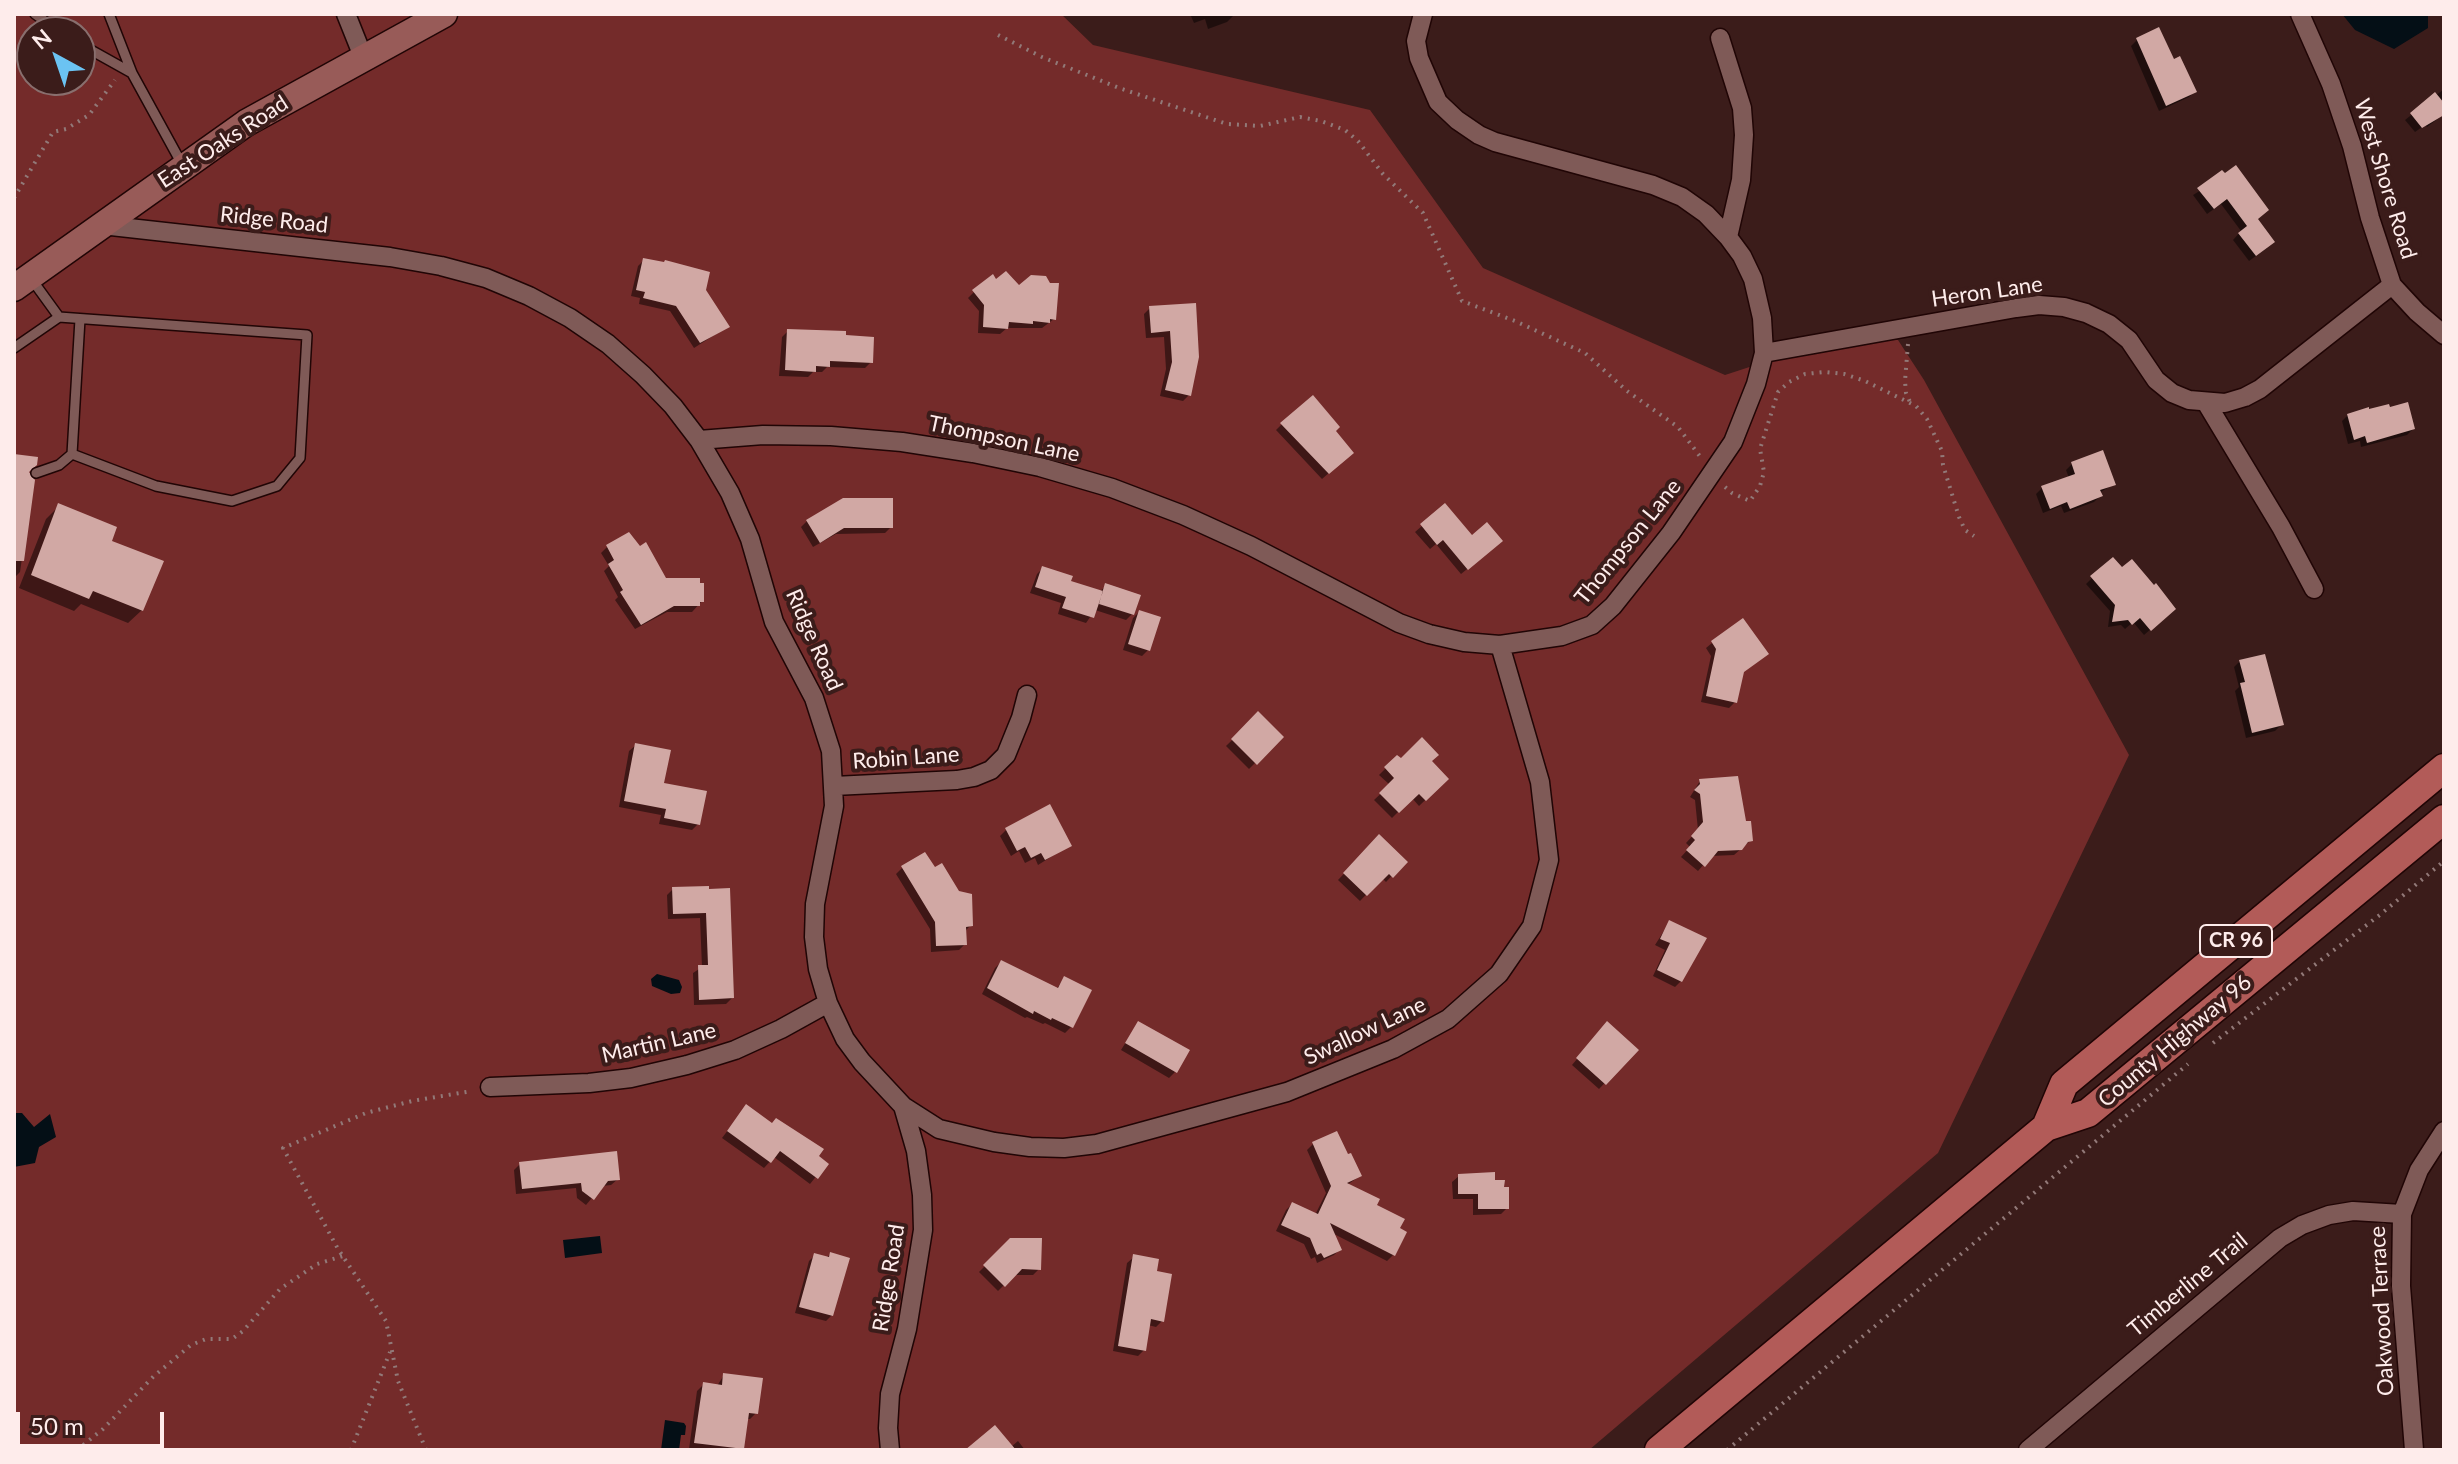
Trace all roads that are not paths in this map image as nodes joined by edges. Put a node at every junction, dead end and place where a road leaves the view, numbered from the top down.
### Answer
1 (109, 14) edge
2 (346, 14) edge
3 (444, 14) edge
4 (1423, 14) edge
5 (2300, 14) edge
6 (1720, 38) dead end
7 (96, 53) edge
8 (364, 59) junction
9 (127, 70) junction
10 (183, 166) junction
11 (102, 225) junction
12 (1728, 237) junction
13 (22, 282) edge
14 (2392, 285) junction
15 (59, 317) junction
16 (80, 319) junction
17 (2444, 335) edge
18 (14, 348) edge
19 (1764, 353) junction
20 (2207, 404) junction
21 (699, 440) junction
22 (72, 454) junction
23 (36, 473) dead end
24 (2314, 589) dead end
25 (1500, 645) junction
26 (1027, 695) dead end
27 (2444, 768) edge
28 (834, 786) junction
29 (2444, 819) edge
30 (828, 1003) junction
31 (490, 1087) road end
32 (903, 1106) junction
33 (2046, 1127) junction
34 (2444, 1131) edge
35 (2402, 1214) junction
36 (890, 1450) edge
37 (1659, 1450) edge
38 (2028, 1450) edge
39 (2414, 1450) edge

1 - 9 lane
2 - 8 street
3 - 8 street, East Oaks Road
4 - 12 street, Thompson Lane
5 - 14 street, West Shore Road
6 - 12 street
7 - 9 lane
8 - 10 street, East Oaks Road
9 - 10 lane
10 - 11 street, East Oaks Road
11 - 13 street, East Oaks Road
11 - 21 street, Ridge Road
12 - 19 street, Thompson Lane
13 - 15 lane
14 - 17 street
14 - 20 street, West Shore Road
15 - 16 lane
15 - 18 lane
16 - 22 lane
16 - 22 lane
19 - 20 street, Heron Lane
19 - 25 street, Thompson Lane
20 - 24 street
21 - 25 street, Thompson Lane
21 - 28 street, Ridge Road
22 - 23 lane
25 - 32 street, Swallow Lane
26 - 28 street, Robin Lane
27 - 33 main road, County Highway 96 / CR 96
28 - 30 street, Ridge Road
29 - 33 main road, County Highway 96 / CR 96
30 - 31 street, Martin Lane
30 - 32 street, Ridge Road
32 - 36 street, Ridge Road
33 - 37 main road, County Highway 96 / CR 96
34 - 35 street, Oakwood Terrace
35 - 38 street, Timberline Trail
35 - 39 street, Oakwood Terrace

